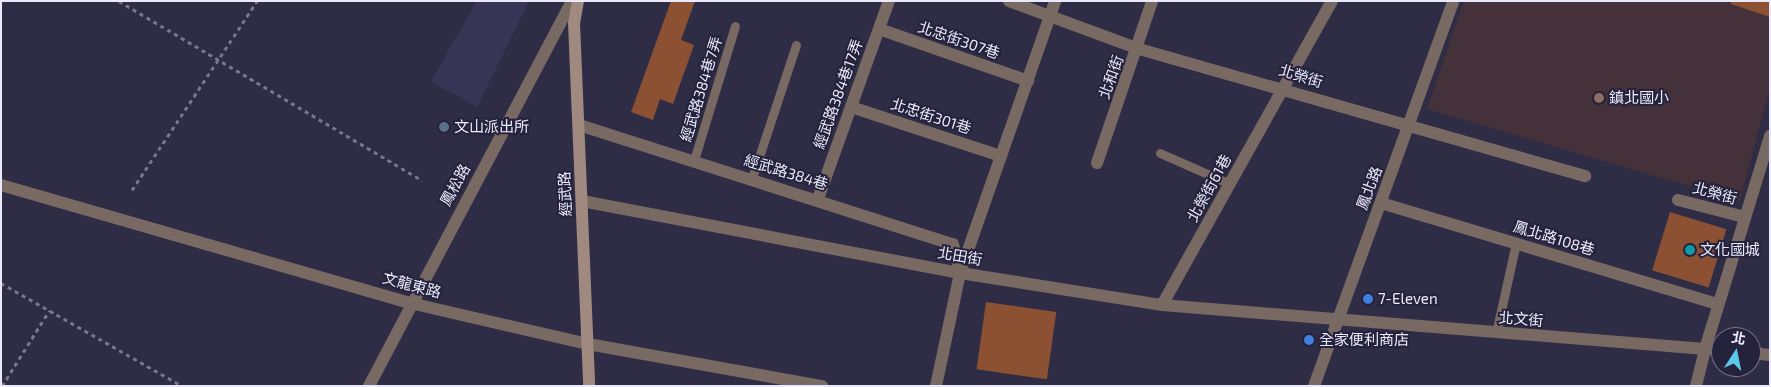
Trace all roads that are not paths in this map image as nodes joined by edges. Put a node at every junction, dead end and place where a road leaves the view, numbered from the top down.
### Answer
1 (572, 1) edge
2 (578, 1) edge
3 (889, 1) edge
4 (1009, 1) edge
5 (1152, 1) edge
6 (1332, 1) edge
7 (1453, 1) edge
8 (1053, 8) edge
9 (735, 26) dead end
10 (879, 29) junction
11 (796, 45) dead end
12 (1139, 49) junction
13 (1028, 81) junction
14 (1285, 88) junction
15 (851, 107) junction
16 (579, 125) junction
17 (1409, 130) junction
18 (1770, 136) edge
19 (1160, 153) dead end
20 (1001, 156) junction
21 (694, 160) junction
22 (1097, 164) dead end
23 (1585, 176) dead end
24 (752, 178) junction
25 (1230, 184) junction
26 (1, 185) edge
27 (818, 198) junction
28 (1678, 200) dead end
29 (582, 201) junction
30 (1381, 203) junction
31 (1744, 217) junction
32 (1516, 243) junction
33 (960, 273) junction
34 (410, 303) junction
35 (1718, 304) junction
36 (1162, 305) junction
37 (1335, 322) junction
38 (1496, 334) junction
39 (588, 344) junction
40 (1705, 349) junction
41 (1711, 349) edge
42 (369, 386) edge
43 (589, 386) edge
44 (822, 386) edge
45 (936, 386) edge
46 (1314, 386) edge
47 (1696, 386) edge

1 - 34 street, 鳳松路
2 - 16 main road, 經武路
3 - 10 street, 經武路384巷17弄
4 - 8 street, 北榮街
5 - 12 street, 北和街
6 - 14 street, 北榮街61巷
7 - 17 street, 鳳北路
8 - 12 street, 北榮街
8 - 13 street
9 - 21 lane, 經武路384巷7弄
10 - 13 street, 北忠街307巷
10 - 15 street, 經武路384巷17弄
11 - 24 lane
12 - 14 street, 北榮街
12 - 22 street, 北和街
13 - 20 street
14 - 17 street, 北榮街
14 - 25 street, 北榮街61巷
15 - 20 street, 北忠街301巷
15 - 27 street, 經武路384巷17弄
16 - 21 street, 經武路384巷
16 - 29 main road, 經武路
17 - 23 street, 北榮街
17 - 30 street, 鳳北路
18 - 31 street
19 - 25 lane
20 - 33 street
21 - 24 street, 經武路384巷
24 - 27 street, 經武路384巷
25 - 36 street, 北榮街61巷
26 - 34 street, 文龍東路
27 - 33 street, 經武路384巷
28 - 31 street, 北榮街
29 - 33 street, 北田街
29 - 39 main road, 經武路
30 - 32 street, 鳳北路108巷
30 - 37 street, 鳳北路
31 - 35 street
32 - 35 street, 鳳北路108巷
32 - 38 lane
33 - 36 street, 北田街
33 - 45 street
34 - 39 street, 文龍東路
34 - 42 street, 鳳松路
35 - 40 street
36 - 37 street, 北田街
37 - 38 street, 北文街
37 - 46 street, 鳳北路
38 - 40 street, 北文街
39 - 43 main road, 經武路
39 - 44 street, 文龍東路
40 - 41 street, 北文街
40 - 47 street

